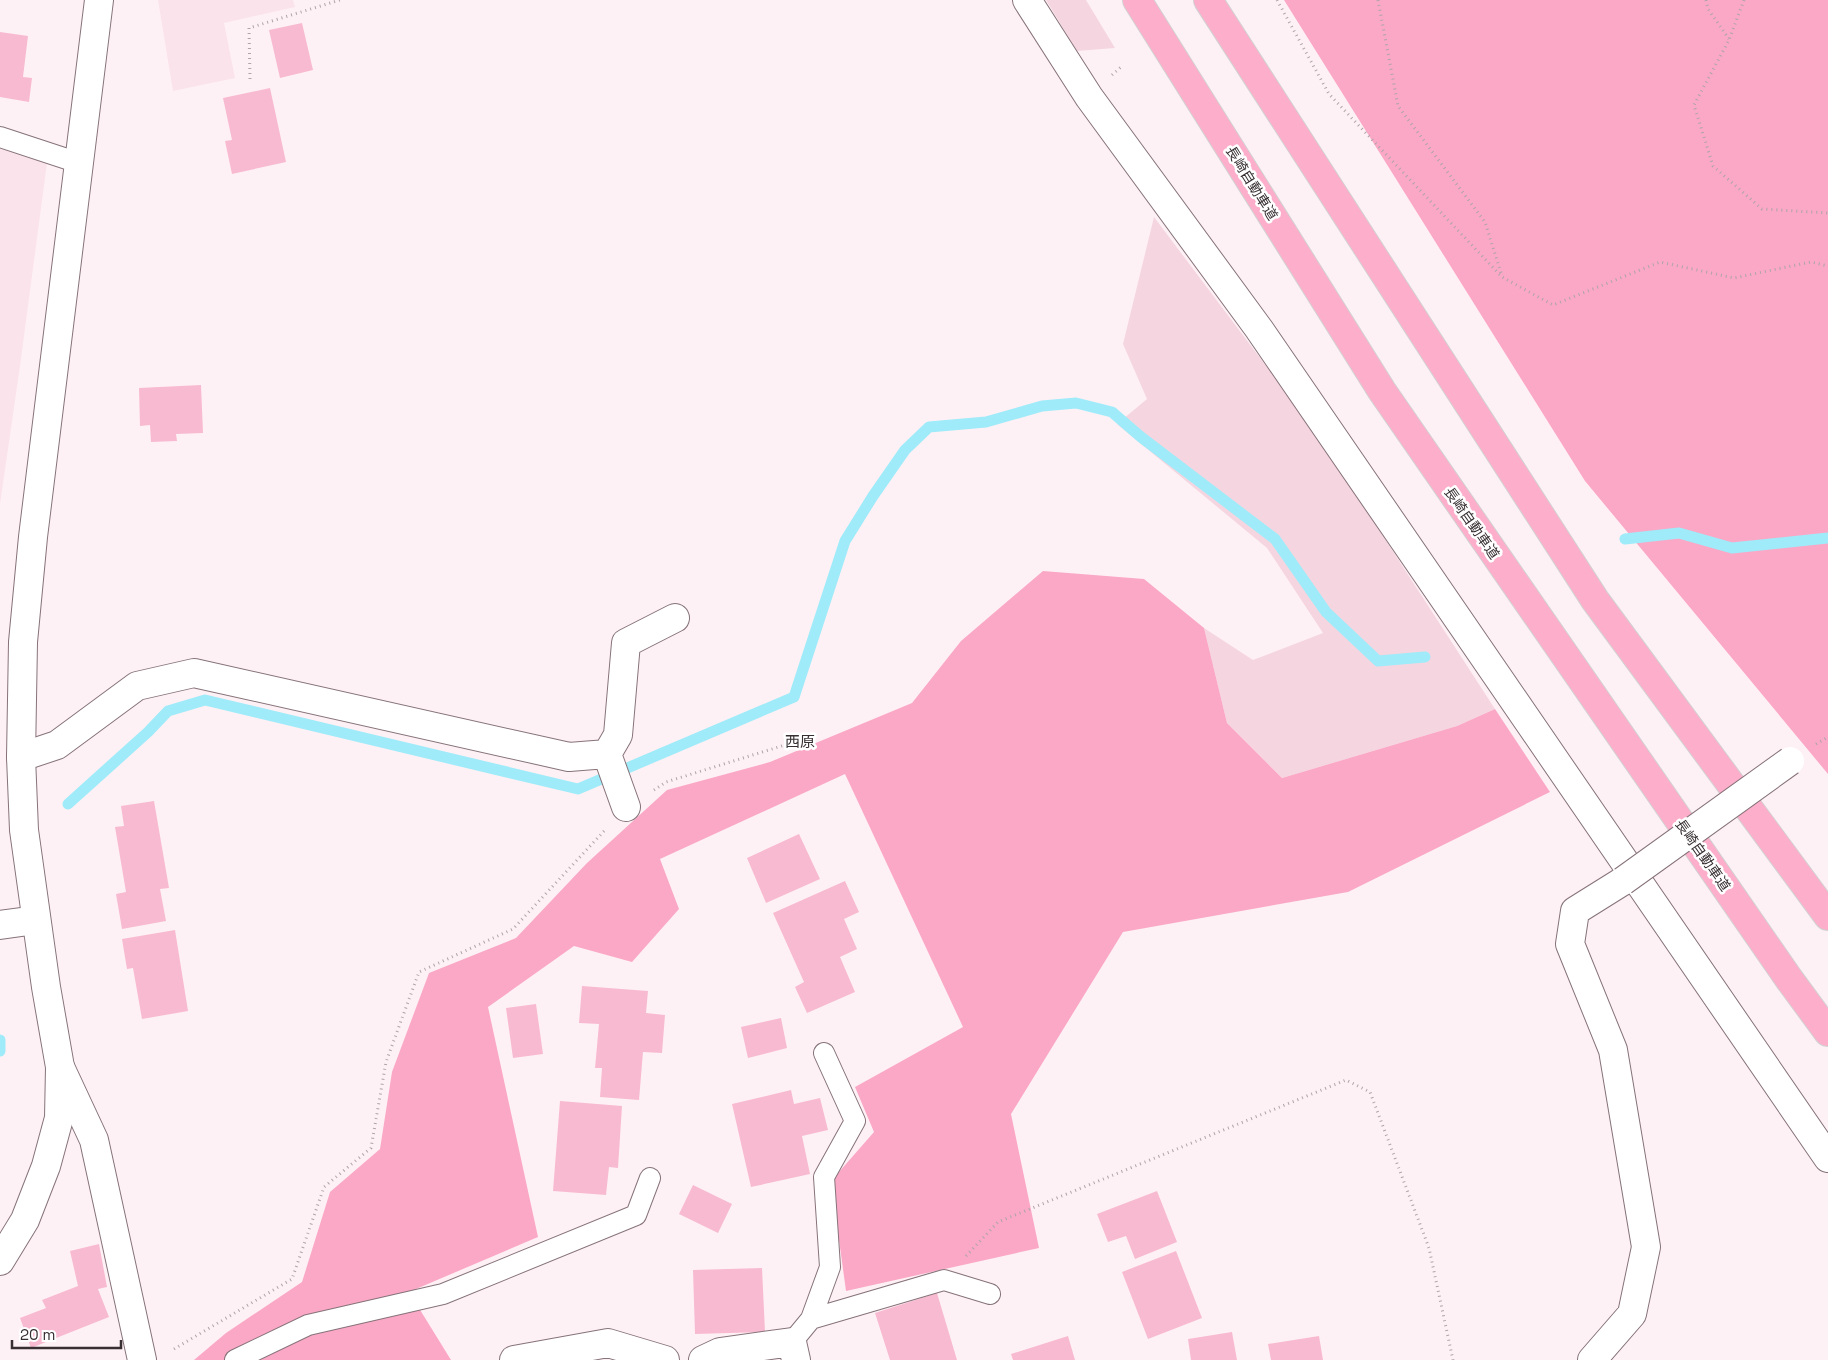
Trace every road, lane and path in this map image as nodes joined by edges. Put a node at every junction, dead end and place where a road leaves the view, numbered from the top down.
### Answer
1 (99, 0) edge
2 (340, 0) edge
3 (1027, 0) edge
4 (1137, 0) edge
5 (1208, 0) edge
6 (1277, 0) edge
7 (1378, 0) edge
8 (1706, 0) edge
9 (1744, 0) edge
10 (1729, 40) junction
11 (250, 79) dead end
12 (0, 137) edge
13 (79, 163) junction
14 (1828, 213) edge
15 (1828, 266) edge
16 (1502, 277) junction
17 (675, 618) dead end
18 (804, 739) dead end
19 (607, 754) junction
20 (21, 757) junction
21 (1790, 760) dead end
22 (623, 797) junction
23 (1828, 916) edge
24 (36, 920) junction
25 (0, 925) edge
26 (1828, 1032) edge
27 (824, 1053) dead end
28 (60, 1067) junction
29 (1828, 1158) edge
30 (650, 1178) dead end
31 (0, 1261) edge
32 (944, 1280) junction
33 (990, 1294) dead end
34 (811, 1318) junction
35 (173, 1350) dead end
36 (794, 1351) edge
37 (142, 1360) edge
38 (235, 1360) edge
39 (514, 1360) edge
40 (665, 1360) edge
41 (703, 1360) edge
42 (1452, 1360) edge
43 (1592, 1360) edge

1 - 13 street
2 - 11 path
3 - 29 street
4 - 26 highway, 長崎自動車道
5 - 23 highway
6 - 16 path
7 - 16 path
8 - 10 path
9 - 10 path
10 - 14 path
12 - 13 lane
13 - 20 street
15 - 16 path
17 - 19 street
18 - 22 path
19 - 20 street
19 - 22 street
20 - 24 street
21 - 43 street, bridge
22 - 35 path
24 - 25 street
24 - 28 street
27 - 34 lane
28 - 31 street
28 - 37 street
30 - 38 lane
32 - 33 lane
32 - 34 lane
32 - 42 path
34 - 36 lane
36 - 41 street
39 - 40 street

